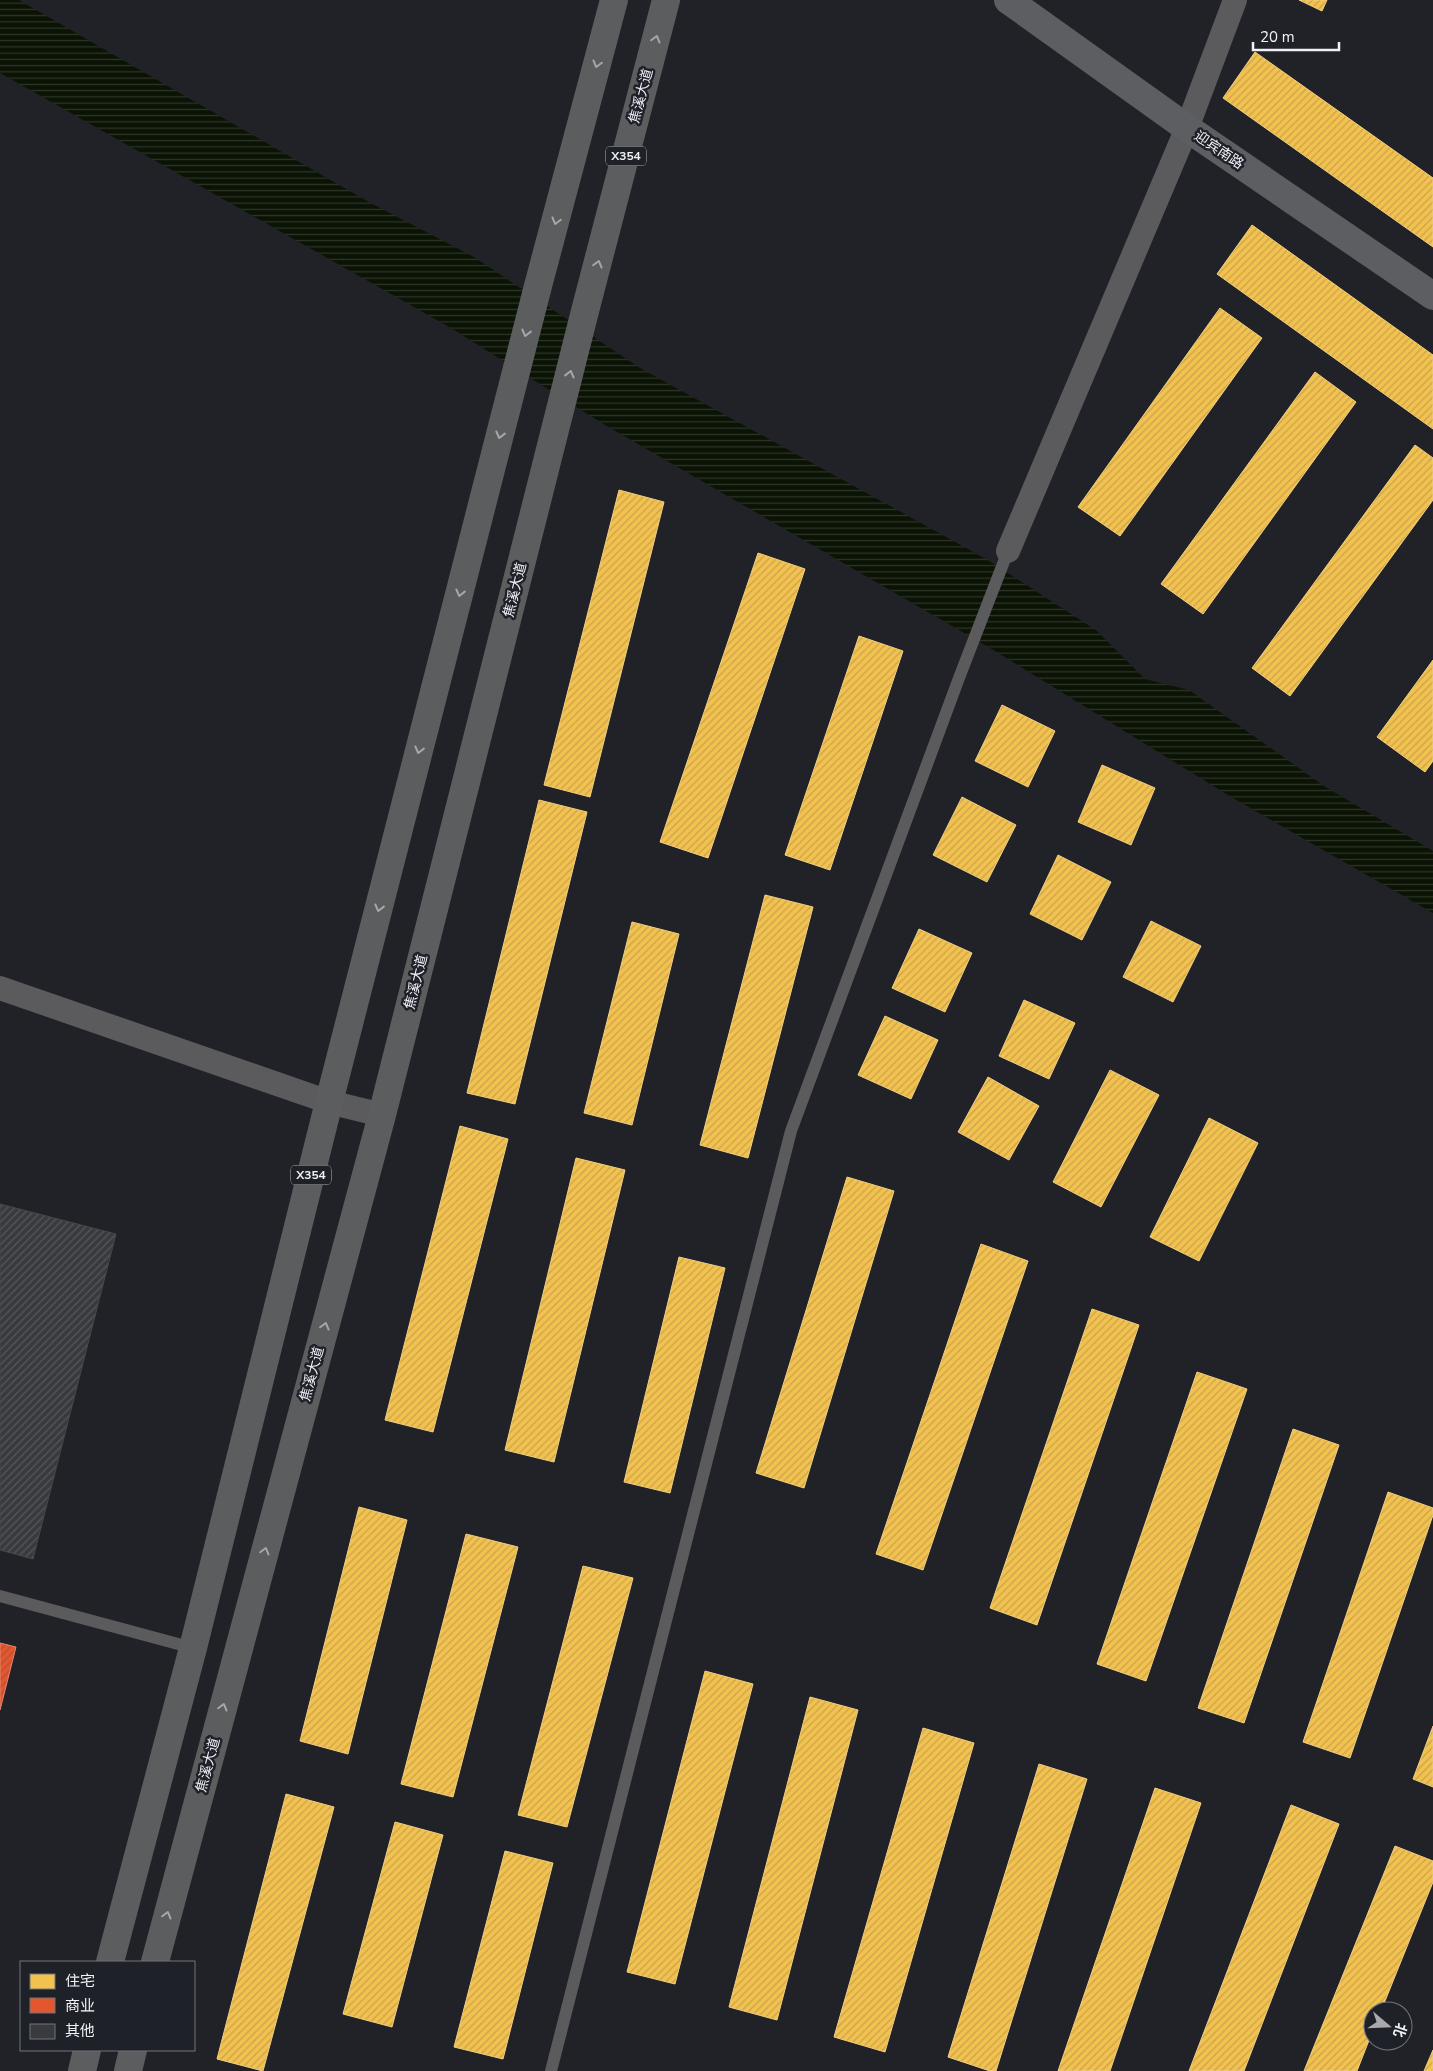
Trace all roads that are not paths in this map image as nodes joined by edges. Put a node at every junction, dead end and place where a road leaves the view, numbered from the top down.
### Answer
1 (614, 0) edge
2 (666, 0) edge
3 (1008, 0) edge
4 (1234, 0) edge
5 (1187, 128) junction
6 (1433, 296) edge
7 (1008, 551) joint
8 (0, 988) edge
9 (329, 1102) junction
10 (382, 1116) junction
11 (0, 1596) edge
12 (193, 1648) junction
13 (110, 1961) edge
14 (155, 1961) edge
15 (87, 2051) edge
16 (133, 2051) edge
17 (82, 2071) edge
18 (128, 2071) edge
19 (551, 2071) edge

1 -> 9 main road, X354
10 -> 2 main road, 焦溪大道 / X354
3 - 5 street, 迎宾南路
4 - 5 street
5 - 6 street, 迎宾南路
5 - 7 street
7 - 19 lane
8 - 9 street
9 - 10 street
9 - 12 main road, X354
14 -> 10 main road, 焦溪大道 / X354
11 - 12 lane
12 - 13 main road, X354
15 - 17 main road
16 - 18 main road

